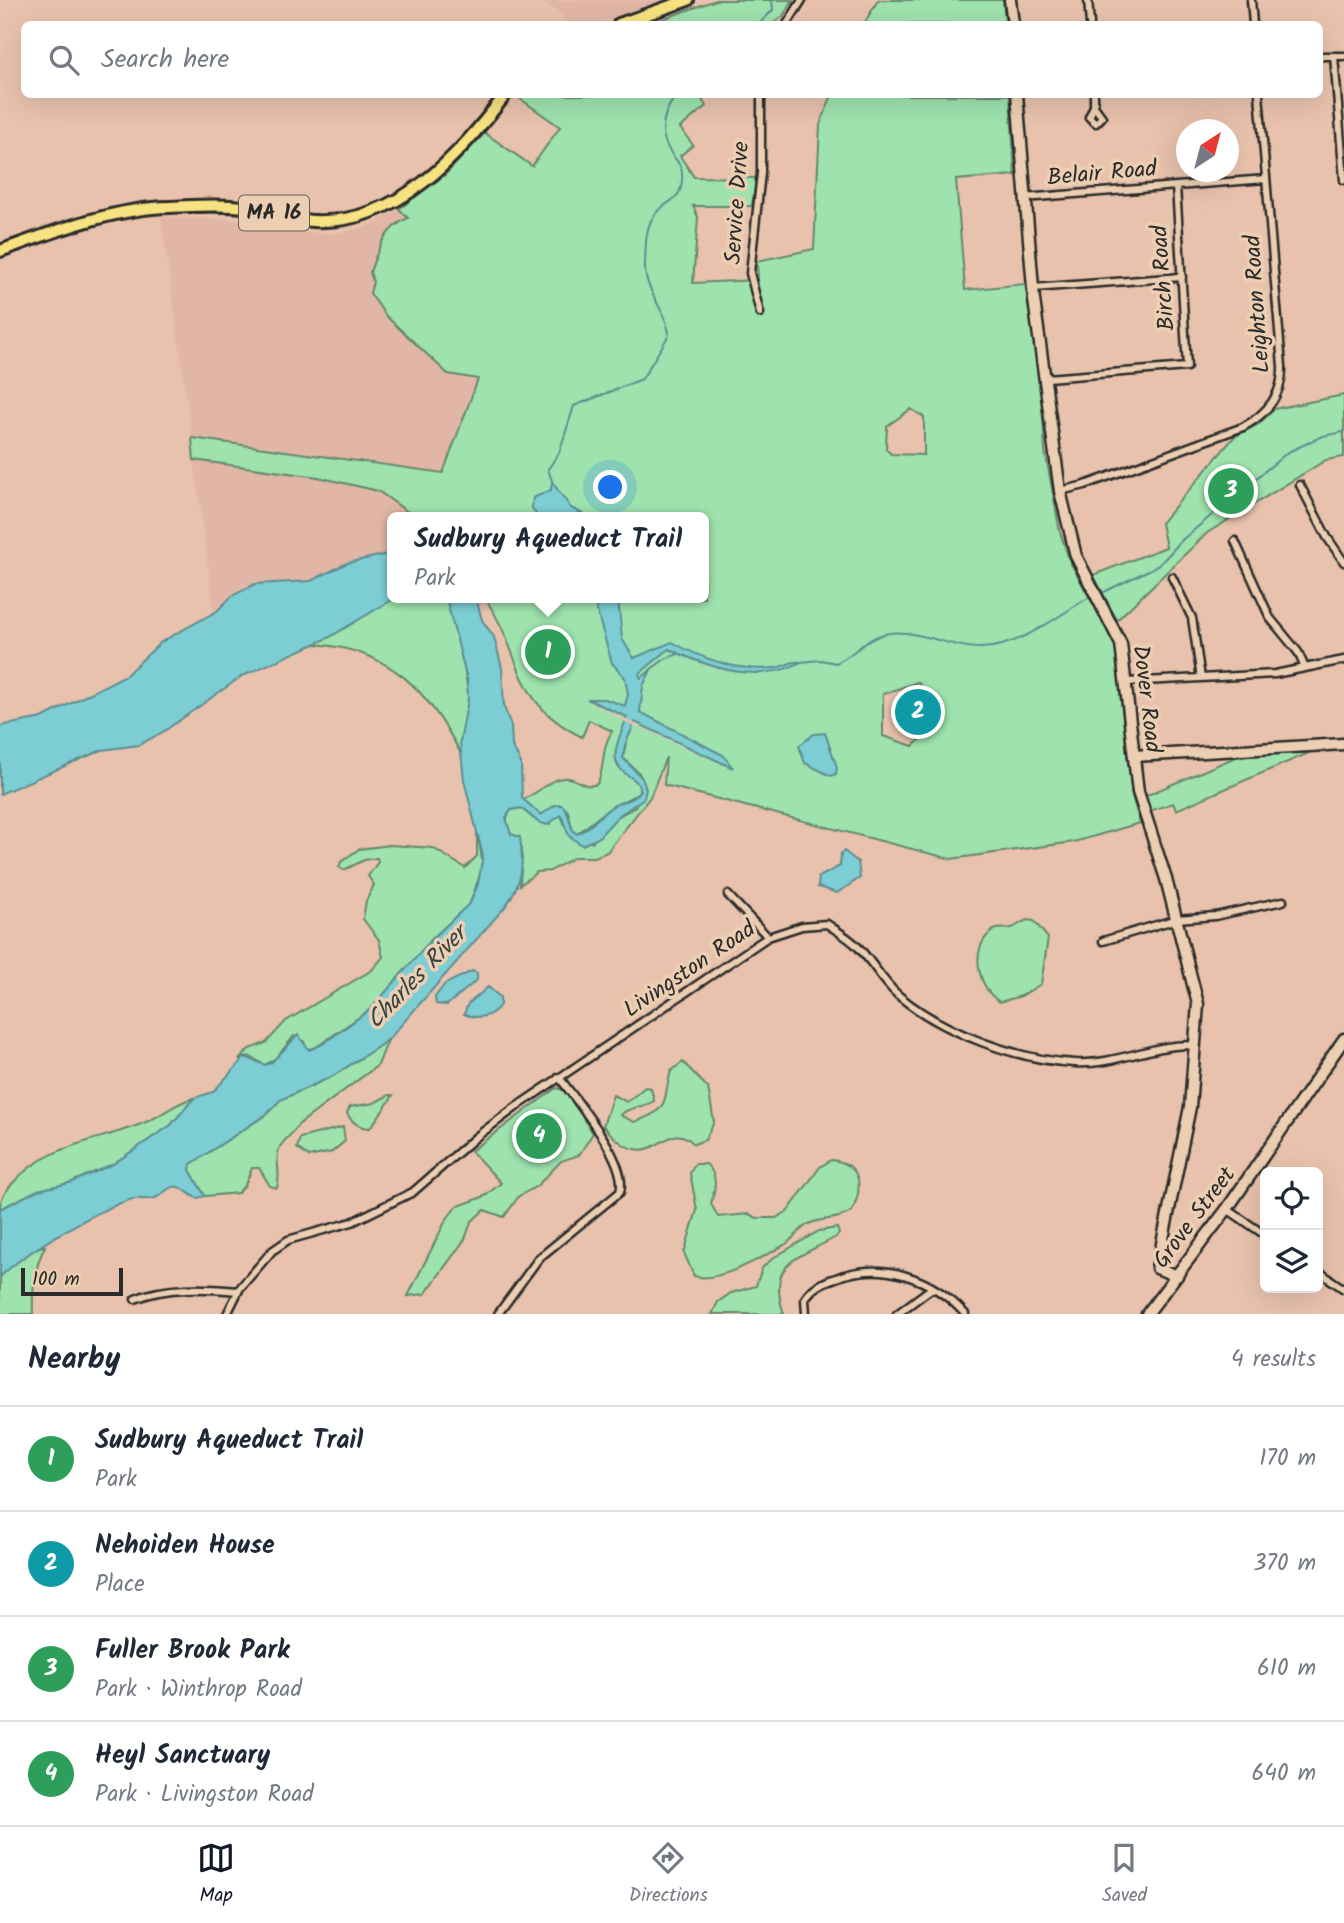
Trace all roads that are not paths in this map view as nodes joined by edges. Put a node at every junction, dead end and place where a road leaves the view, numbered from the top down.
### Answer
1 (688, 0) edge
2 (802, 0) edge
3 (1010, 0) edge
4 (1016, 0) edge
5 (1088, 0) edge
6 (1251, 0) edge
7 (1012, 20) edge
8 (628, 21) edge
9 (788, 21) edge
10 (1090, 21) edge
11 (1253, 21) edge
12 (1323, 56) edge
13 (1334, 56) junction
14 (1344, 56) edge
15 (503, 98) edge
16 (761, 98) edge
17 (1017, 98) edge
18 (1094, 98) edge
19 (1259, 98) edge
20 (1094, 106) dead end
21 (1266, 179) junction
22 (1344, 180) edge
23 (1176, 186) junction
24 (1024, 198) junction
25 (0, 251) edge
26 (1182, 277) junction
27 (1033, 288) junction
28 (760, 313) dead end
29 (1047, 378) junction
30 (1300, 485) dead end
31 (1060, 491) junction
32 (1235, 541) dead end
33 (1344, 562) edge
34 (1172, 577) dead end
35 (1344, 660) edge
36 (1305, 668) junction
37 (1201, 678) junction
38 (1126, 682) junction
39 (1344, 744) edge
40 (1134, 756) junction
41 (728, 895) dead end
42 (1283, 901) dead end
43 (1177, 919) junction
44 (768, 937) junction
45 (1103, 941) dead end
46 (1344, 1040) edge
47 (1196, 1046) junction
48 (559, 1077) junction
49 (1227, 1209) junction
50 (1260, 1232) edge
51 (1323, 1274) edge
52 (1177, 1276) junction
53 (932, 1288) junction
54 (1344, 1289) edge
55 (238, 1291) junction
56 (135, 1299) dead end
57 (227, 1314) edge
58 (498, 1314) edge
59 (806, 1314) edge
60 (897, 1314) edge
61 (965, 1314) edge
62 (1147, 1314) edge

1 - 8 main road
2 - 9 street
3 - 7 street
4 - 7 street
5 - 10 street
6 - 11 street
12 - 13 street
13 - 14 street
13 - 22 street
15 - 25 main road, MA 16
16 - 28 street, Service Drive
17 - 24 street, Dover Road
18 - 20 street
19 - 21 street, Leighton Road
21 - 23 street, Belair Road
21 - 31 street, Leighton Road
23 - 24 street, Belair Road
23 - 26 street, Birch Road
24 - 27 street, Dover Road
26 - 27 street
26 - 29 street, Birch Road
27 - 29 street, Dover Road
29 - 31 street, Dover Road
30 - 33 street
31 - 38 street, Dover Road
32 - 36 street
34 - 37 street
35 - 36 street
36 - 37 street
37 - 38 street
38 - 40 street, Dover Road
39 - 40 street
40 - 43 street, Dover Road
41 - 44 street
42 - 43 street
43 - 45 street
43 - 47 street, Dover Road
44 - 47 street, Livingston Road
44 - 48 street, Livingston Road
46 - 49 street, Grove Street
47 - 52 street, Dover Road
48 - 55 street, Livingston Road
48 - 58 street
49 - 50 street
49 - 52 street, Grove Street
51 - 54 street
52 - 62 street, Grove Street
53 - 59 street
53 - 60 street
53 - 61 street
55 - 56 street
55 - 57 street, Livingston Road

